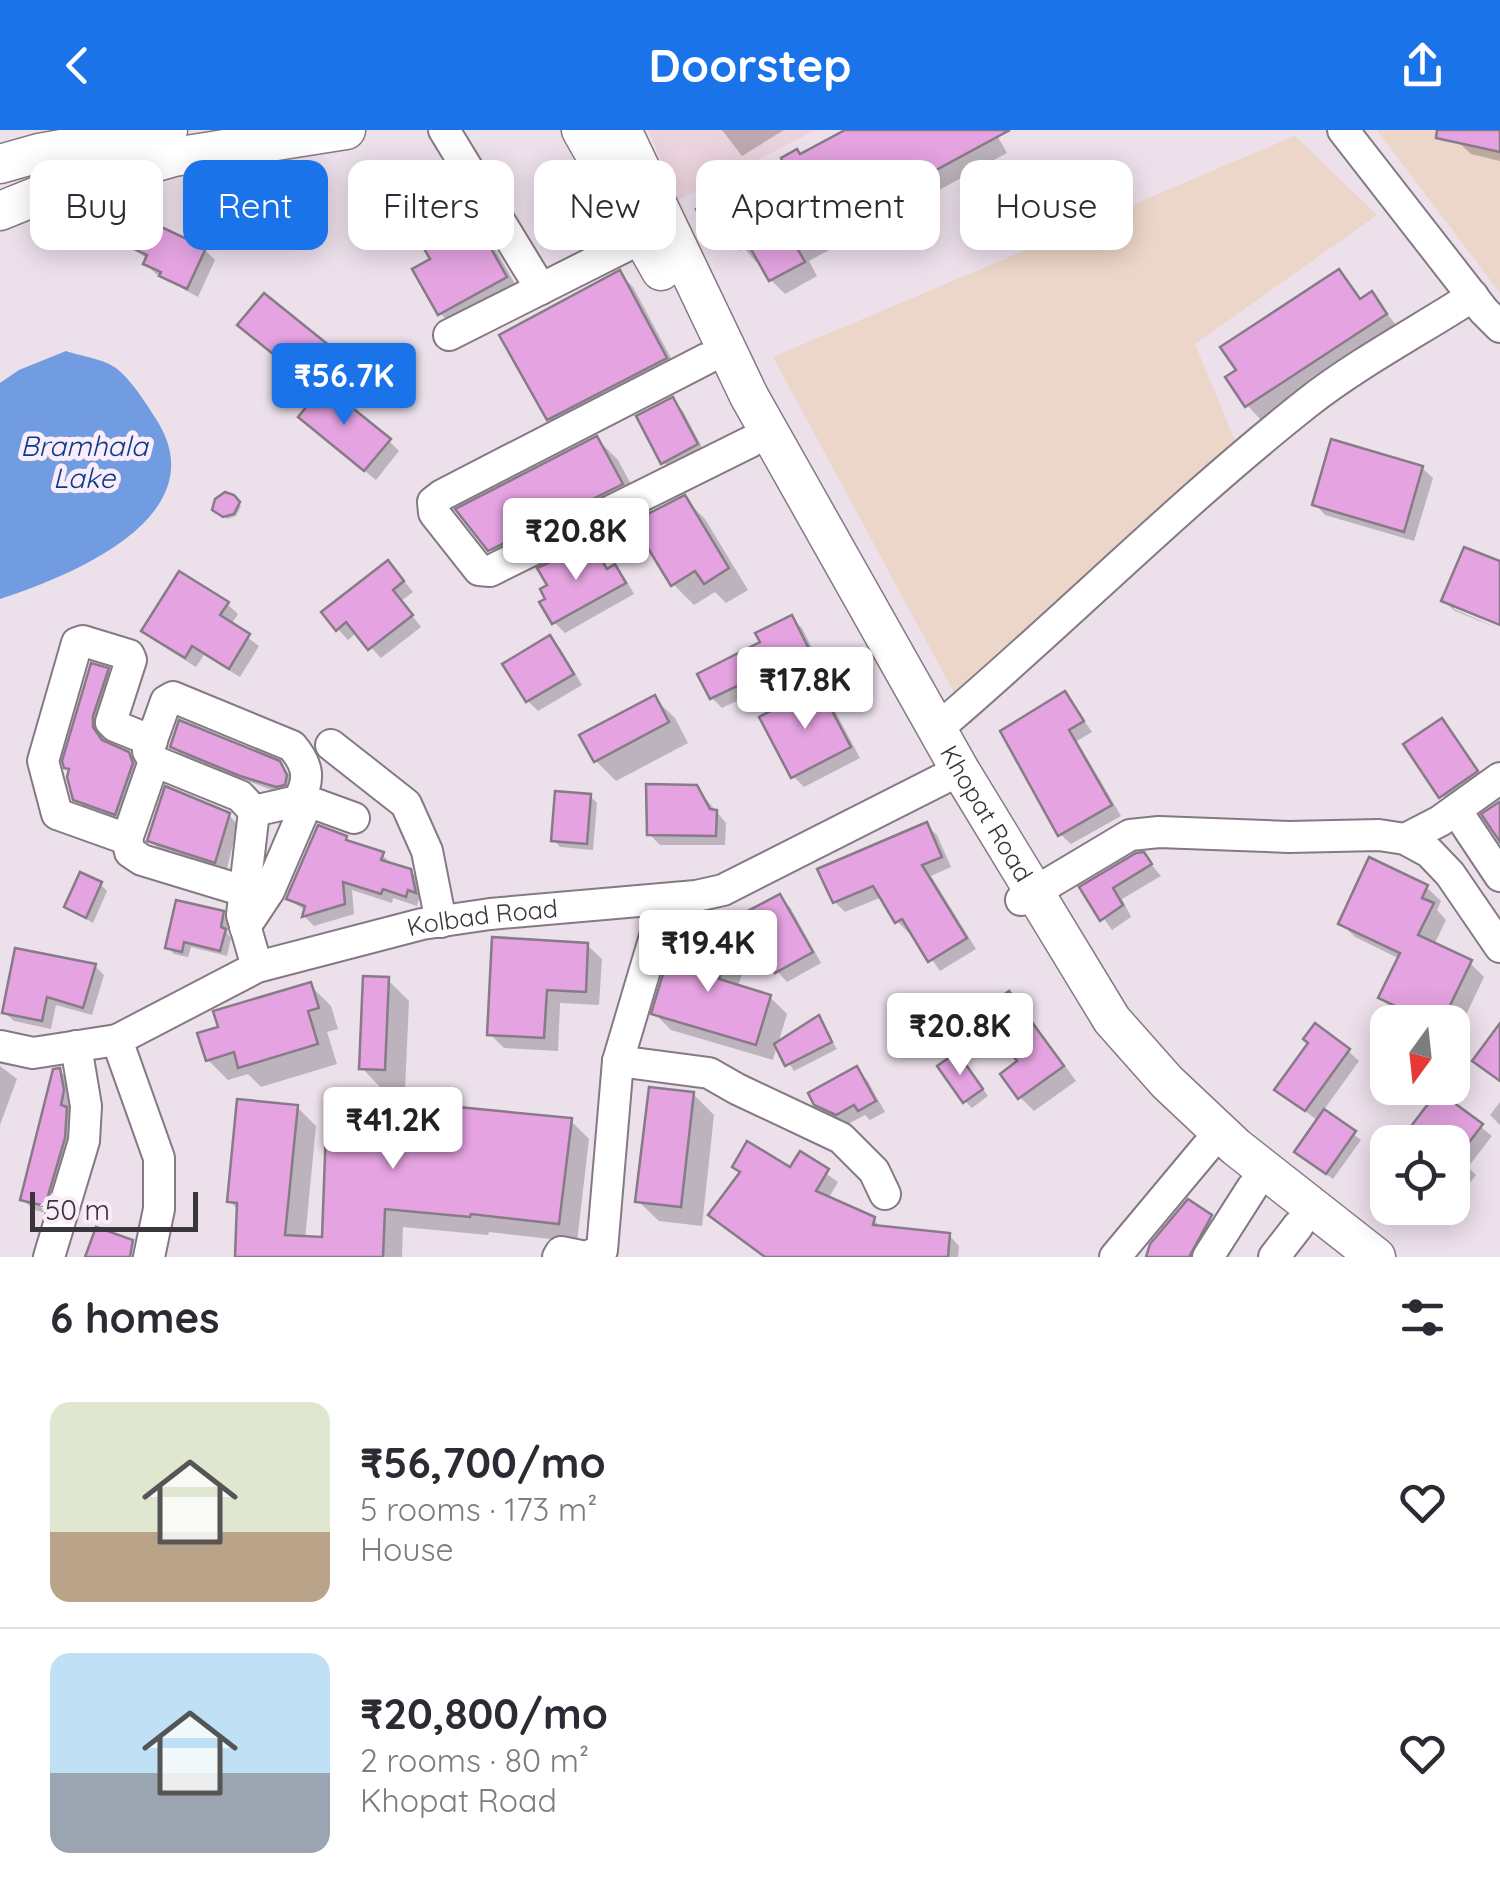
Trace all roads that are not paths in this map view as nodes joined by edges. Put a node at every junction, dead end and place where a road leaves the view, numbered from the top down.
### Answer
1 (168, 130) edge
2 (346, 130) edge
3 (444, 130) edge
4 (581, 130) edge
5 (622, 130) edge
6 (1343, 130) edge
7 (599, 160) edge
8 (2, 186) edge
9 (618, 250) edge
10 (651, 250) edge
11 (541, 288) junction
12 (1473, 296) junction
13 (1500, 327) edge
14 (449, 335) dead end
15 (706, 359) junction
16 (750, 442) junction
17 (937, 729) junction
18 (331, 745) dead end
19 (153, 751) junction
20 (950, 775) junction
21 (1500, 778) edge
22 (1456, 810) junction
23 (254, 811) junction
24 (354, 818) dead end
25 (127, 839) junction
26 (1404, 839) junction
27 (1500, 876) edge
28 (244, 891) junction
29 (1027, 896) junction
30 (666, 899) junction
31 (441, 922) junction
32 (245, 927) junction
33 (1500, 947) edge
34 (257, 967) junction
35 (117, 1040) junction
36 (0, 1046) edge
37 (76, 1046) junction
38 (618, 1060) junction
39 (1206, 1148) junction
40 (1252, 1188) junction
41 (884, 1194) dead end
42 (1298, 1226) junction
43 (49, 1257) edge
44 (149, 1257) edge
45 (558, 1257) edge
46 (1116, 1257) edge
47 (1208, 1257) edge
48 (1274, 1257) edge
49 (1336, 1257) edge
50 (1376, 1257) edge

1 - 8 main road
2 - 8 main road
3 - 11 street
4 - 7 main road, Khopat Road
5 - 17 main road, Khopat Road
6 - 12 street
9 - 11 street
10 - 15 main road, Khopat Road
11 - 14 street
12 - 13 street
12 - 17 street
15 - 16 main road, Khopat Road
15 - 16 street
16 - 20 main road, Khopat Road
17 - 20 main road, Khopat Road
18 - 31 street
19 - 23 street
19 - 23 street
19 - 25 street
19 - 25 street
20 - 29 main road, Khopat Road
20 - 30 street, Kolbad Road
21 - 22 street
22 - 26 street
22 - 27 street
23 - 28 street
24 - 32 street
25 - 28 street
26 - 29 street
26 - 33 street
28 - 32 street
29 - 39 main road, Khopat Road
29 - 50 main road, Khopat Road
30 - 31 street, Kolbad Road
30 - 38 street
31 - 34 street, Kolbad Road
32 - 34 street
34 - 35 street, Kolbad Road
35 - 37 street, Kolbad Road
35 - 44 street
36 - 37 street, Kolbad Road
37 - 43 street
38 - 41 street
38 - 45 street
39 - 40 main road, Khopat Road
39 - 46 street
40 - 42 main road, Khopat Road
40 - 47 street
42 - 48 street
42 - 49 main road, Khopat Road

